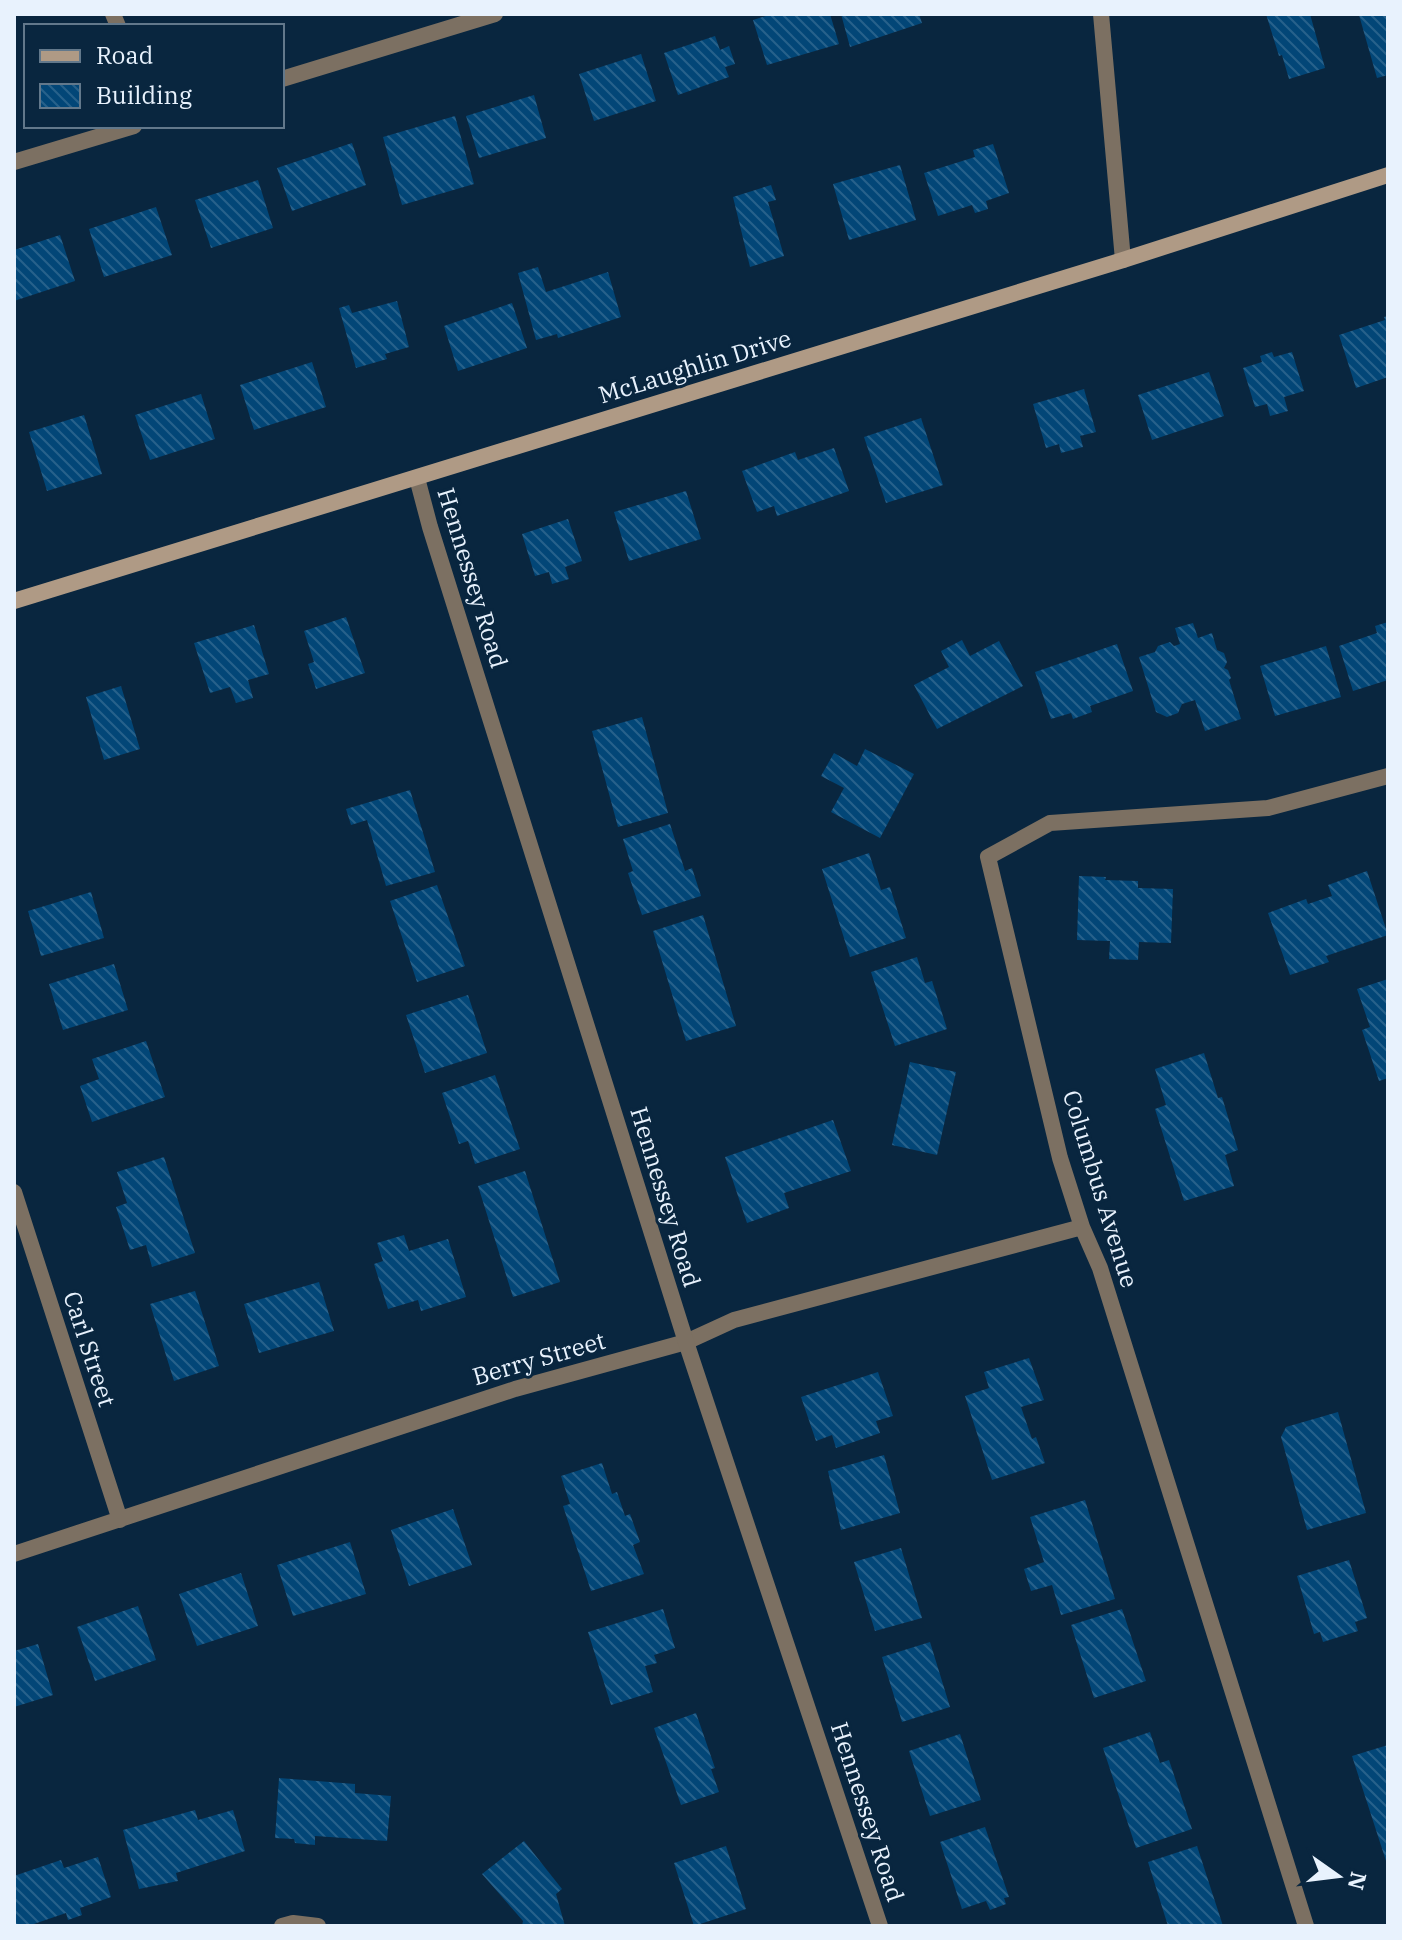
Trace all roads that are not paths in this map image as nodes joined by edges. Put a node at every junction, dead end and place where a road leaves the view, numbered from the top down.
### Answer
1 (495, 14) edge
2 (1101, 14) edge
3 (284, 78) edge
4 (127, 128) edge
5 (14, 162) edge
6 (1388, 175) edge
7 (1123, 260) junction
8 (417, 478) junction
9 (14, 601) edge
10 (1388, 776) edge
11 (14, 1192) edge
12 (1082, 1227) junction
13 (686, 1342) junction
14 (120, 1520) junction
15 (14, 1554) edge
16 (282, 1926) edge
17 (318, 1926) edge
18 (880, 1926) edge
19 (1306, 1926) edge

1 - 3 street
2 - 7 street
4 - 5 street
6 - 7 main road, McLaughlin Drive
7 - 8 main road, McLaughlin Drive
8 - 9 main road, McLaughlin Drive
8 - 13 street, Hennessey Road
10 - 12 street, Columbus Avenue
11 - 14 street, Carl Street
12 - 13 street, Berry Street
12 - 19 street, Columbus Avenue
13 - 14 street, Berry Street
13 - 18 street, Hennessey Road
14 - 15 street, Berry Street
16 - 17 street

